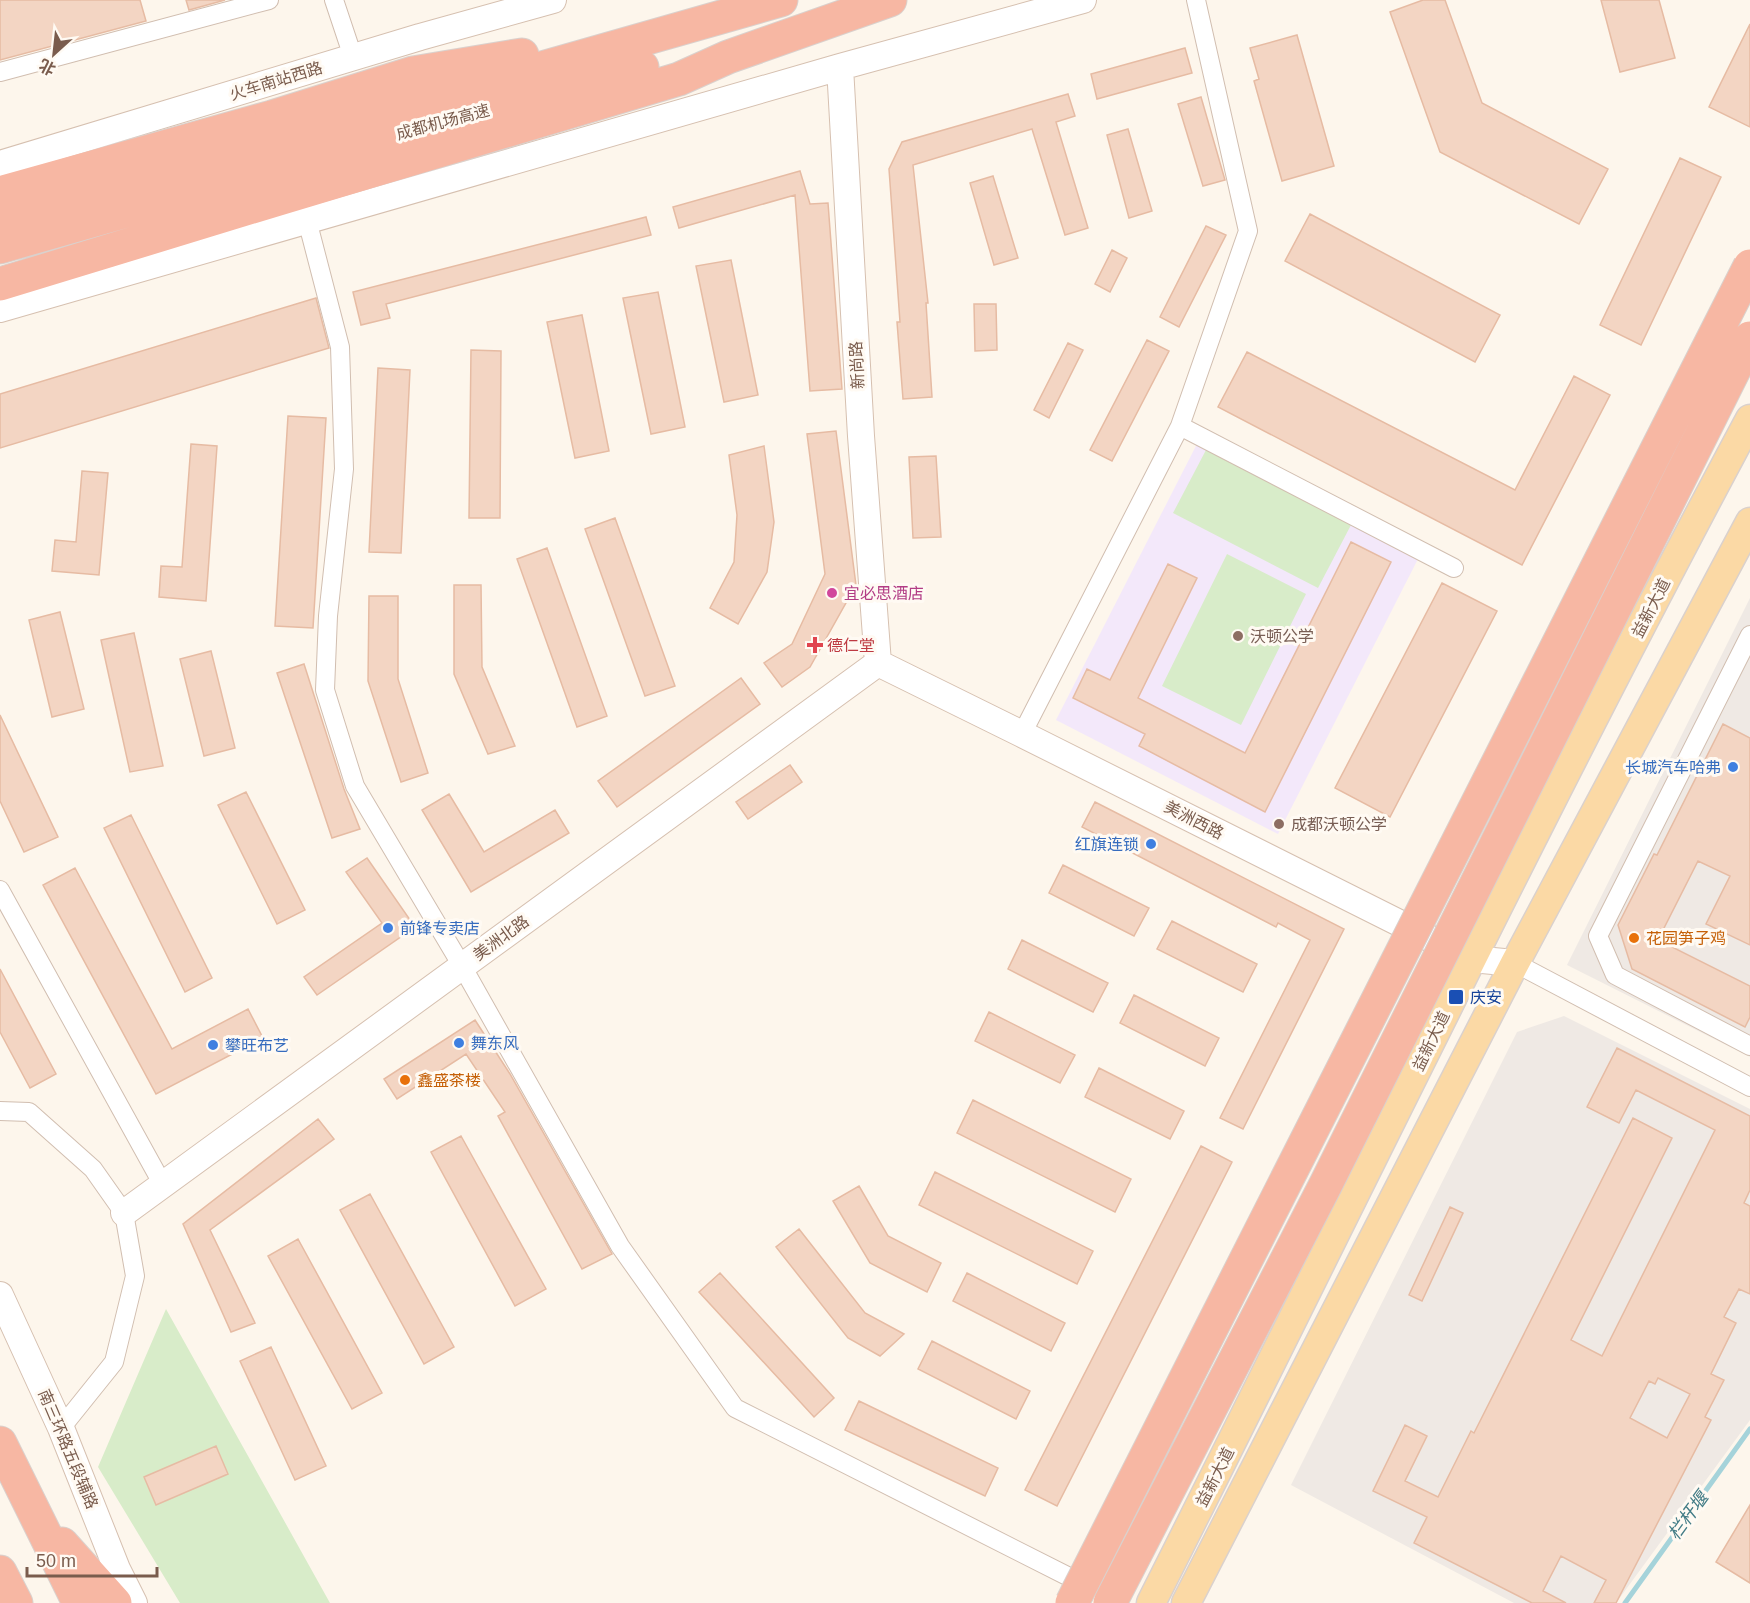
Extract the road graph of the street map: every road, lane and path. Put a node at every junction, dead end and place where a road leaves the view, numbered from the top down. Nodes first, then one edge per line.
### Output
1 (269, 0) edge
2 (334, 0) edge
3 (553, 0) edge
4 (782, 0) edge
5 (888, 0) edge
6 (1083, 0) edge
7 (1196, 0) edge
8 (701, 23) junction
9 (353, 57) junction
10 (840, 67) junction
11 (0, 72) edge
12 (0, 164) edge
13 (0, 193) edge
14 (307, 220) junction
15 (0, 222) edge
16 (0, 247) edge
17 (1750, 266) edge
18 (0, 284) edge
19 (0, 309) edge
20 (1750, 338) edge
21 (1750, 419) edge
22 (1180, 426) junction
23 (1750, 522) edge
24 (1454, 568) dead end
25 (1750, 635) edge
26 (878, 663) junction
27 (1022, 734) junction
28 (0, 890) edge
29 (1471, 959) junction
30 (1515, 963) junction
31 (462, 966) junction
32 (1750, 1046) edge
33 (1750, 1087) edge
34 (0, 1111) edge
35 (163, 1185) junction
36 (124, 1213) junction
37 (0, 1295) edge
38 (61, 1428) junction
39 (0, 1443) edge
40 (33, 1513) junction
41 (0, 1572) edge
42 (16, 1603) edge
43 (79, 1603) edge
44 (115, 1603) edge
45 (135, 1603) edge
46 (1072, 1603) edge
47 (1110, 1603) edge
48 (1120, 1603) edge
49 (1151, 1603) edge
50 (1186, 1603) edge

1 - 11 street
2 - 9 street
3 - 9 street, 火车南站西路
4 - 8 highway, 成都机场高速
5 - 16 highway, 成都机场高速
5 - 18 highway
6 - 10 street
7 - 22 street
8 - 13 highway
8 - 15 highway, 成都机场高速
9 - 12 street, 火车南站西路
10 - 14 street
10 - 26 street, 新尚路
14 - 19 street
14 - 31 street
17 - 46 highway, bridge
20 - 47 highway, bridge
21 - 29 main road, 益新大道
22 - 24 street
22 - 27 street
23 - 30 main road, 益新大道
25 - 32 street
26 - 27 street, 美洲西路
26 - 31 street, 美洲北路
27 - 29 street, 美洲西路
28 - 35 street
29 - 30 street, 美洲西路
29 - 49 main road, 益新大道
30 - 33 street
30 - 50 main road, 益新大道
31 - 35 street, 美洲北路
31 - 48 street
34 - 36 street
35 - 36 street, 美洲北路
36 - 38 street
37 - 38 street, 南三环路五段辅路
38 - 45 street, 南三环路五段辅路
39 - 40 highway
40 - 43 highway
40 - 44 highway
41 - 42 highway

